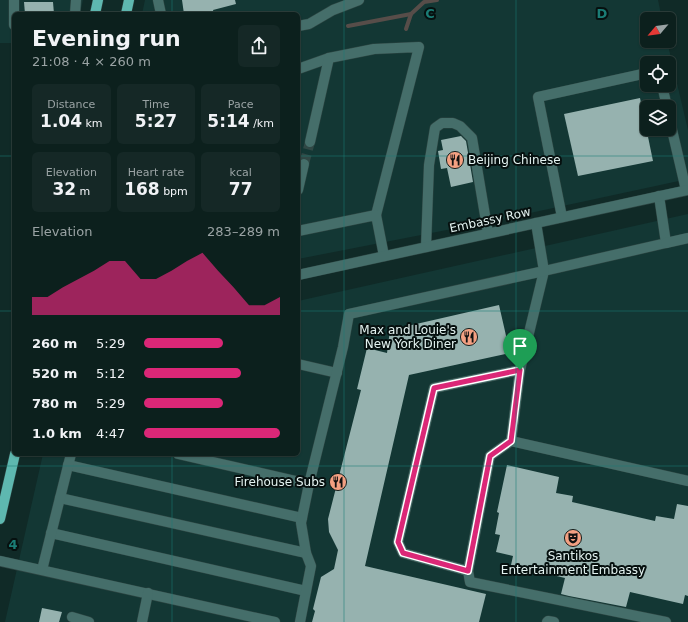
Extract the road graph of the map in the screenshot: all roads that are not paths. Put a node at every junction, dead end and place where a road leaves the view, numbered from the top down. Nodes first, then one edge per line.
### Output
1 (14, 0) edge
2 (76, 0) edge
3 (98, 0) edge
4 (129, 0) edge
5 (158, 0) edge
6 (359, 0) edge
7 (14, 12) edge
8 (75, 12) edge
9 (95, 12) edge
10 (126, 12) edge
11 (161, 12) edge
12 (300, 26) edge
13 (329, 58) junction
14 (300, 68) edge
15 (640, 75) edge
16 (674, 136) edge
17 (310, 142) tunnel mouth
18 (304, 164) tunnel mouth
19 (300, 181) edge
20 (687, 190) edge
21 (658, 196) junction
22 (376, 215) junction
23 (562, 217) junction
24 (536, 223) junction
25 (300, 231) edge
26 (488, 233) junction
27 (688, 238) edge
28 (666, 243) junction
29 (426, 247) junction
30 (384, 256) junction
31 (544, 271) junction
32 (300, 275) edge
33 (300, 364) edge
34 (520, 370) junction
35 (337, 373) junction
36 (511, 441) junction
37 (15, 456) edge
38 (70, 456) edge
39 (187, 456) edge
40 (68, 465) junction
41 (688, 482) edge
42 (309, 484) junction
43 (60, 498) junction
44 (302, 518) junction
45 (0, 519) edge
46 (51, 533) junction
47 (306, 553) junction
48 (0, 560) edge
49 (42, 570) junction
50 (468, 571) junction
51 (306, 591) junction
52 (148, 593) junction
53 (72, 617) dead end
54 (89, 622) edge
55 (142, 622) edge
56 (275, 622) edge
57 (300, 622) edge
58 (547, 622) edge
59 (554, 622) edge
60 (666, 622) edge

1 - 7 street
2 - 8 street
3 - 9 main road
4 - 10 main road
5 - 11 street
6 - 12 street
13 - 14 street
13 - 17 street
13 - 22 street
15 - 23 street
16 - 20 street
18 - 19 street
20 - 21 street, Embassy Row
21 - 23 street, Embassy Row
21 - 28 street
22 - 25 street
22 - 30 street
23 - 24 street, Embassy Row
24 - 26 street, Embassy Row
24 - 31 street
26 - 29 street, Embassy Row
26 - 29 street
27 - 28 street
28 - 31 street
29 - 30 street, Embassy Row
30 - 32 street, Embassy Row
31 - 34 street
31 - 35 street
33 - 35 street
34 - 36 street
34 - 50 street
35 - 42 street
36 - 41 street
36 - 50 street
37 - 45 main road
38 - 40 street
39 - 42 street
40 - 43 street
40 - 44 street
42 - 44 street
43 - 46 street
43 - 47 street
44 - 47 street
46 - 49 street
46 - 51 street
47 - 51 street
48 - 49 street
49 - 52 street
50 - 60 street
51 - 57 street
52 - 55 street
52 - 56 street
53 - 54 street
58 - 59 street

